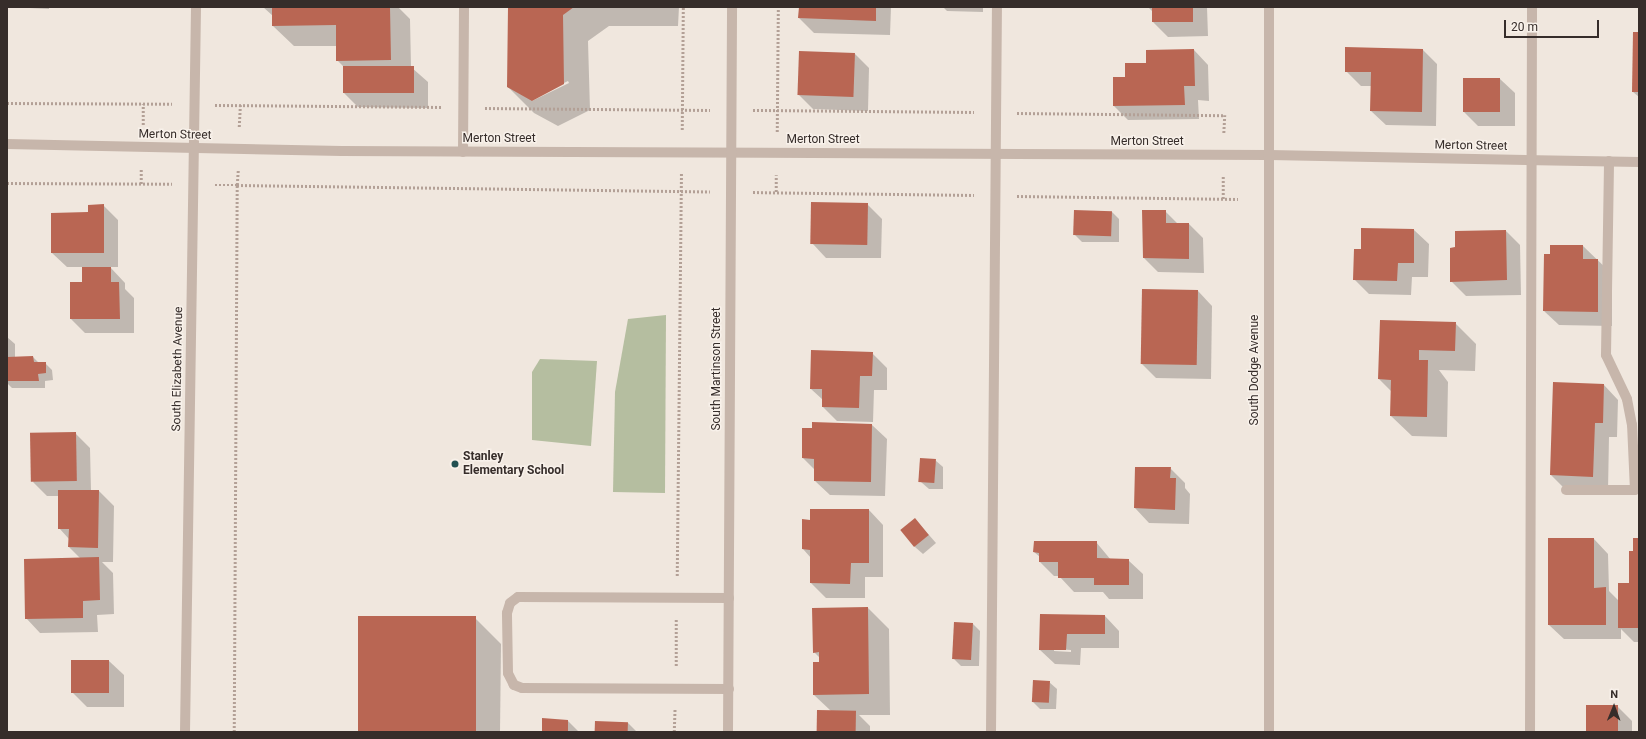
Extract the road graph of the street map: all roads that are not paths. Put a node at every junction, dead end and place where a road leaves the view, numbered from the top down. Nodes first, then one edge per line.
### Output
1 (196, 7) edge
2 (464, 7) edge
3 (732, 7) edge
4 (997, 7) edge
5 (1269, 7) edge
6 (1532, 7) edge
7 (7, 144) edge
8 (194, 148) junction
9 (463, 152) junction
10 (730, 153) junction
11 (995, 154) junction
12 (1268, 155) junction
13 (1530, 160) junction
14 (1609, 161) junction
15 (1639, 162) edge
16 (1637, 489) edge
17 (1566, 490) dead end
18 (730, 598) junction
19 (729, 689) junction
20 (185, 732) edge
21 (728, 732) edge
22 (991, 732) edge
23 (1269, 732) edge
24 (1530, 732) edge

1 - 8 street, South Elizabeth Avenue
2 - 9 street
3 - 10 street, South Martinson Street
4 - 11 street
5 - 12 street, South Dodge Avenue
6 - 13 street
7 - 8 street, Merton Street
8 - 9 street, Merton Street
8 - 20 street, South Elizabeth Avenue
9 - 10 street, Merton Street
10 - 11 street, Merton Street
10 - 18 street, South Martinson Street
11 - 12 street, Merton Street
11 - 22 street
12 - 13 street, Merton Street
12 - 23 street, South Dodge Avenue
13 - 14 street, Merton Street
13 - 24 street
14 - 15 street, Merton Street
14 - 16 street
16 - 17 street
18 - 19 street, South Martinson Street
18 - 19 street
19 - 21 street, South Martinson Street

